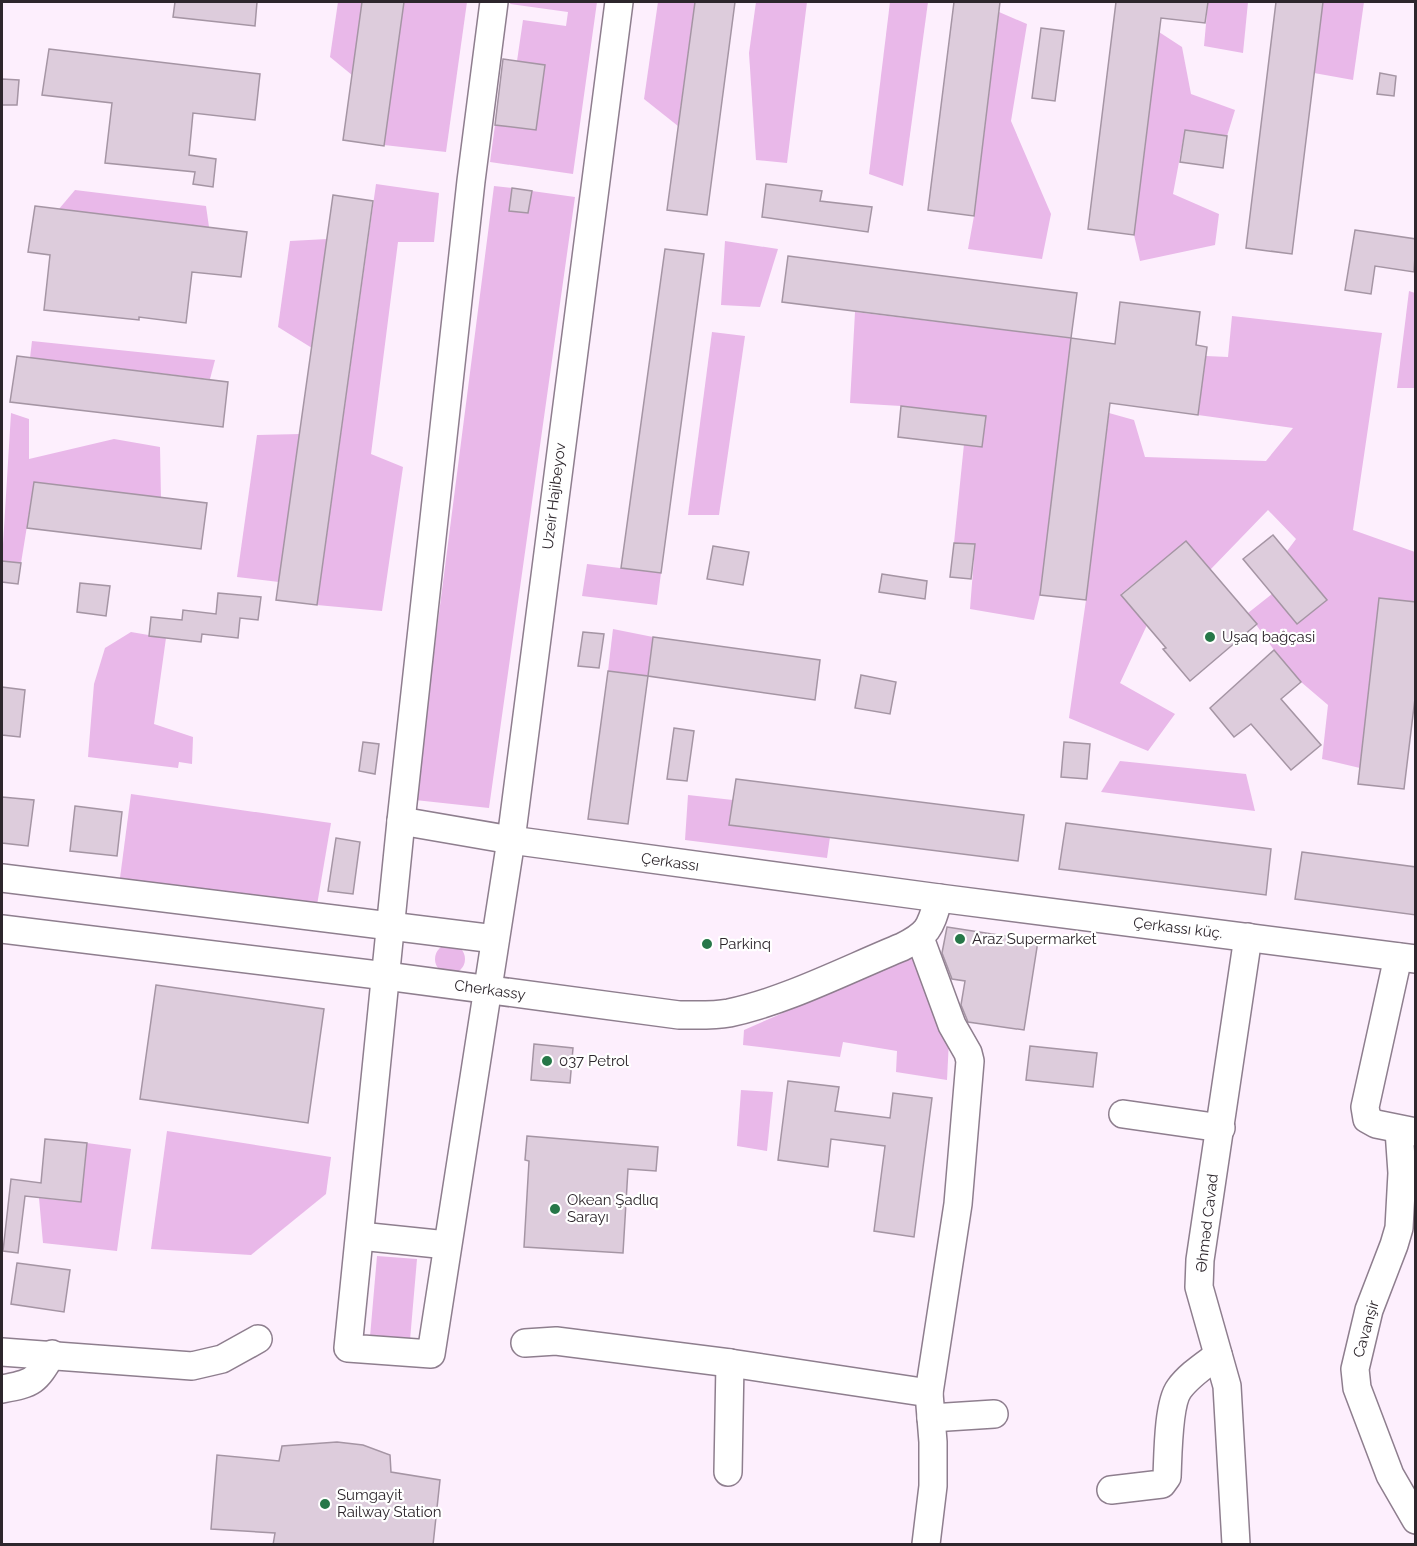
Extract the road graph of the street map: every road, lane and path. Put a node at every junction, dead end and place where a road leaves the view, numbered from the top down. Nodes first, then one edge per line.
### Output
1 (494, 2) edge
2 (619, 2) edge
3 (400, 821) junction
4 (511, 840) junction
5 (2, 878) edge
6 (939, 898) junction
7 (390, 926) junction
8 (2, 929) edge
9 (1248, 937) junction
10 (920, 938) junction
11 (495, 939) junction
12 (1407, 958) edge
13 (386, 976) junction
14 (487, 990) junction
15 (1123, 1114) dead end
16 (1221, 1128) junction
17 (1407, 1131) edge
18 (360, 1236) junction
19 (447, 1245) junction
20 (258, 1339) dead end
21 (525, 1343) dead end
22 (2, 1352) edge
23 (52, 1354) junction
24 (1218, 1354) junction
25 (730, 1363) junction
26 (2, 1389) edge
27 (930, 1406) junction
28 (994, 1414) dead end
29 (728, 1472) dead end
30 (1111, 1490) dead end
31 (1416, 1520) edge
32 (926, 1545) edge
33 (1236, 1545) edge

1 - 3 street
2 - 4 street, Uzeir Hajibeyov
3 - 4 street, Çerkassı
3 - 7 street
4 - 6 street, Çerkassı
4 - 11 street, Uzeir Hajibeyov
5 - 7 street
6 - 9 street, Çerkassı küç.
6 - 10 street
7 - 11 street
7 - 13 street
8 - 13 street, Cherkassy
9 - 12 street, Çerkassı küç.
9 - 16 street, Əhməd Cavad
10 - 14 street, Cherkassy
10 - 27 street
11 - 14 street, Uzeir Hajibeyov
12 - 17 street
13 - 14 street, Cherkassy
13 - 18 street
14 - 19 street, Uzeir Hajibeyov
15 - 16 street
16 - 24 street, Əhməd Cavad
17 - 31 street, Cavanşir
18 - 19 street
18 - 19 street, Uzeir Hajibeyov
20 - 23 street
21 - 25 street
22 - 23 street
23 - 26 street
24 - 30 street
24 - 33 street, Əhməd Cavad
25 - 27 street
25 - 29 street
27 - 28 street
27 - 32 street

